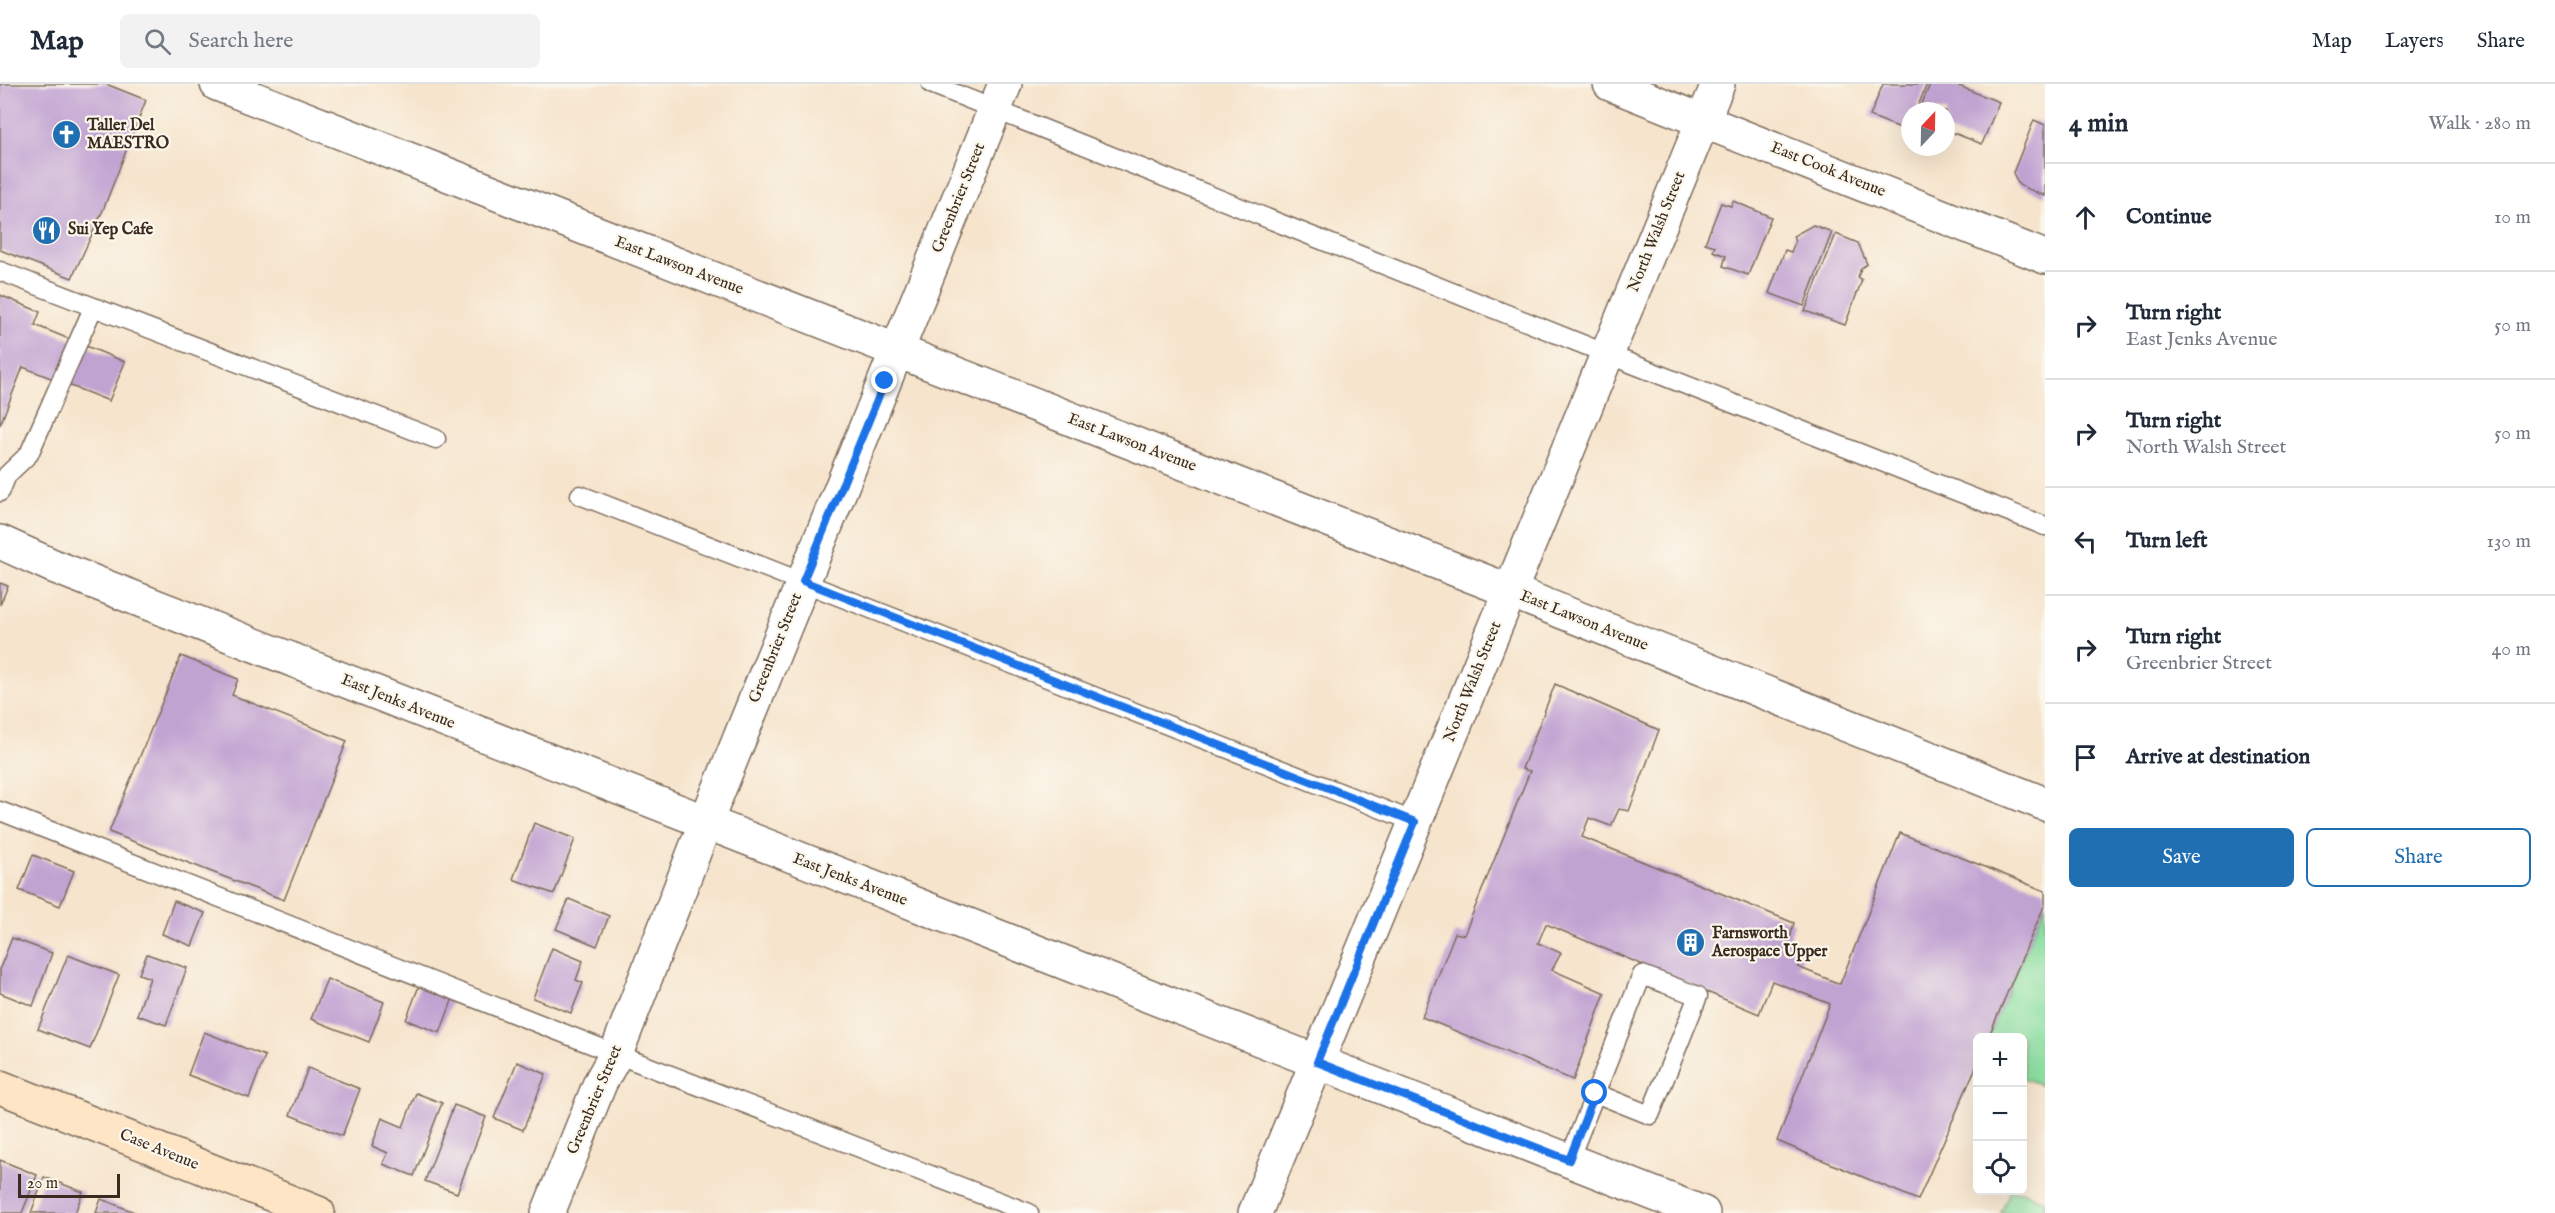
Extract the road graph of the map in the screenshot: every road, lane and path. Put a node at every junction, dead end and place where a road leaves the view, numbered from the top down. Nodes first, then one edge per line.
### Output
1 (218, 84) edge
2 (930, 84) edge
3 (1610, 84) edge
4 (1718, 84) edge
5 (999, 96) edge
6 (1703, 120) junction
7 (2045, 257) edge
8 (0, 271) edge
9 (93, 308) junction
10 (897, 352) junction
11 (1607, 354) junction
12 (436, 439) dead end
13 (0, 492) edge
14 (580, 495) dead end
15 (2045, 526) edge
16 (0, 542) edge
17 (803, 581) junction
18 (1510, 591) junction
19 (2045, 804) edge
20 (0, 811) edge
21 (1415, 822) junction
22 (705, 824) junction
23 (616, 1054) junction
24 (1317, 1062) junction
25 (0, 1087) edge
26 (1595, 1093) junction
27 (1569, 1160) junction
28 (318, 1213) edge
29 (548, 1213) edge
30 (1029, 1213) edge
31 (1255, 1213) edge
32 (1703, 1213) edge

1 - 10 street, East Lawson Avenue
2 - 5 lane
3 - 6 street, East Cook Avenue
4 - 6 street, North Walsh Street
5 - 10 street, Greenbrier Street
5 - 11 lane
6 - 7 street, East Cook Avenue
6 - 11 street, North Walsh Street
8 - 9 lane
9 - 12 lane
9 - 13 lane
10 - 17 street, Greenbrier Street
10 - 18 street, East Lawson Avenue
11 - 15 lane
11 - 18 street, North Walsh Street
14 - 17 lane
16 - 22 street, East Jenks Avenue
17 - 21 lane
17 - 22 street, Greenbrier Street
18 - 19 street, East Lawson Avenue
18 - 21 street, North Walsh Street
20 - 23 lane
21 - 24 street, North Walsh Street
22 - 23 street, Greenbrier Street
22 - 24 street, East Jenks Avenue
23 - 29 street, Greenbrier Street
23 - 30 lane
24 - 27 street, East Jenks Avenue
24 - 31 street, North Walsh Street
25 - 28 street, Case Avenue
26 - 26 lane
26 - 27 lane
27 - 32 street, East Jenks Avenue

